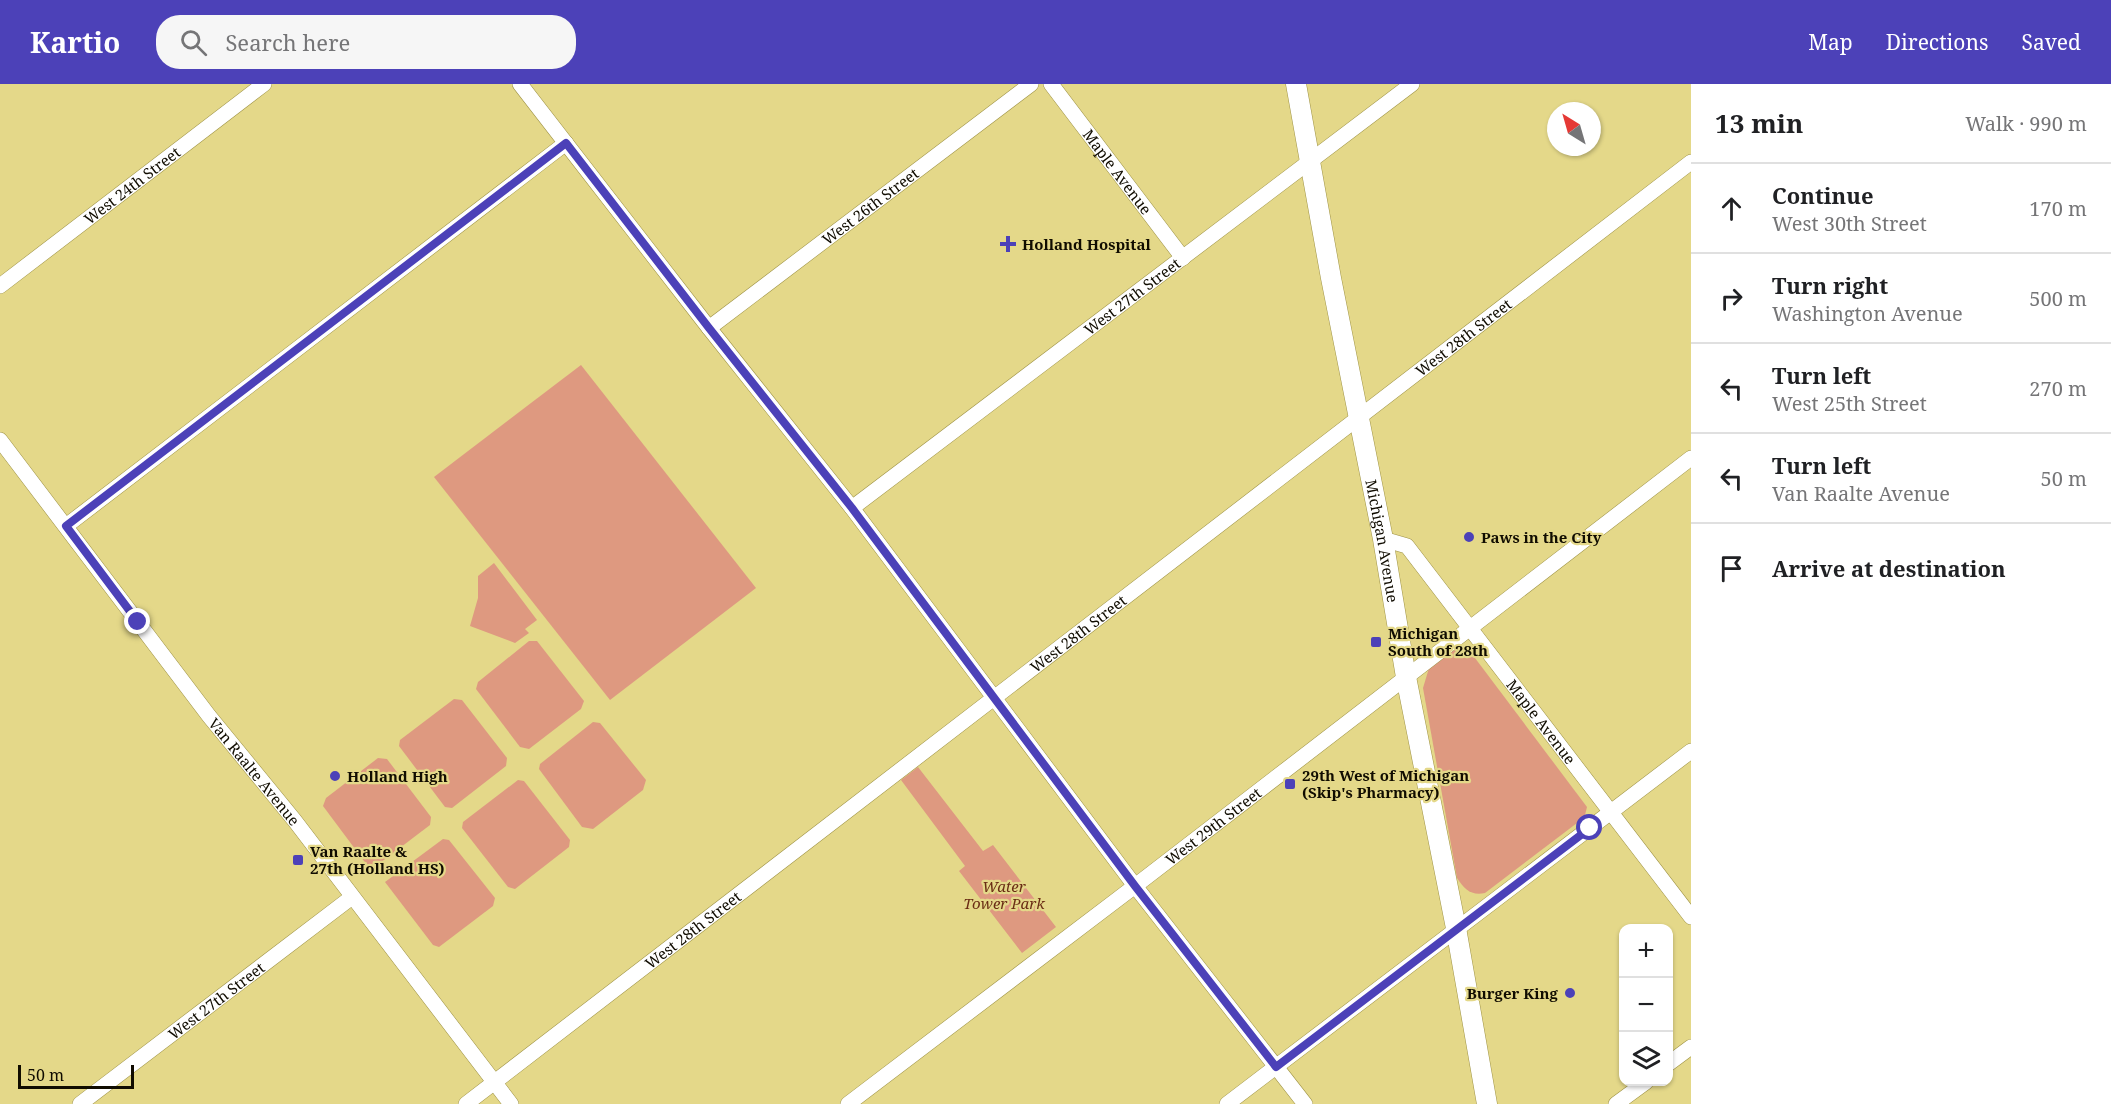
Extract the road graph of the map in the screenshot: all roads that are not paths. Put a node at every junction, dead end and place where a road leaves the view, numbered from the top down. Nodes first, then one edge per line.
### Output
1 (264, 84) edge
2 (520, 84) edge
3 (1031, 84) edge
4 (1051, 84) edge
5 (1296, 84) edge
6 (1412, 84) edge
7 (566, 143) junction
8 (1309, 162) junction
9 (1691, 162) edge
10 (1183, 258) junction
11 (0, 286) edge
12 (709, 328) junction
13 (1359, 418) junction
14 (0, 440) edge
15 (1691, 458) edge
16 (852, 508) junction
17 (66, 526) junction
18 (1383, 539) junction
19 (1470, 628) junction
20 (1406, 677) junction
21 (995, 699) junction
22 (1691, 751) edge
23 (1611, 812) junction
24 (1135, 886) junction
25 (352, 897) junction
26 (1691, 917) edge
27 (1456, 928) junction
28 (1691, 1047) edge
29 (1673, 1060) edge
30 (1276, 1067) junction
31 (494, 1082) junction
32 (1641, 1086) edge
33 (80, 1104) edge
34 (466, 1104) edge
35 (511, 1104) edge
36 (848, 1104) edge
37 (1227, 1104) edge
38 (1305, 1104) edge
39 (1487, 1104) edge
40 (1616, 1104) edge

1 - 11 street, West 24th Street
2 - 7 street
3 - 12 street, West 26th Street
4 - 10 street, Maple Avenue
5 - 8 main road, Michigan Avenue
6 - 8 street, West 27th Street
7 - 12 street
7 - 17 street
8 - 10 street, West 27th Street
8 - 13 main road, Michigan Avenue
9 - 13 street, West 28th Street
10 - 16 street, West 27th Street
12 - 16 street
13 - 18 main road, Michigan Avenue
13 - 21 street, West 28th Street
14 - 17 street, Van Raalte Avenue
15 - 19 street, West 29th Street
16 - 21 street
17 - 25 street, Van Raalte Avenue
18 - 19 street, Maple Avenue
18 - 20 main road, Michigan Avenue
19 - 20 street, West 29th Street
19 - 23 street, Maple Avenue
20 - 24 street, West 29th Street
20 - 27 main road, Michigan Avenue
21 - 24 street
21 - 31 street, West 28th Street
22 - 23 street
23 - 26 street, Maple Avenue
23 - 27 street
24 - 30 street
24 - 36 street, West 29th Street
25 - 31 street, Van Raalte Avenue
25 - 33 street, West 27th Street
27 - 30 street
27 - 39 main road, Michigan Avenue
28 - 29 street
30 - 37 street
30 - 38 street
31 - 34 street, West 28th Street
31 - 35 street, Van Raalte Avenue
32 - 40 street

